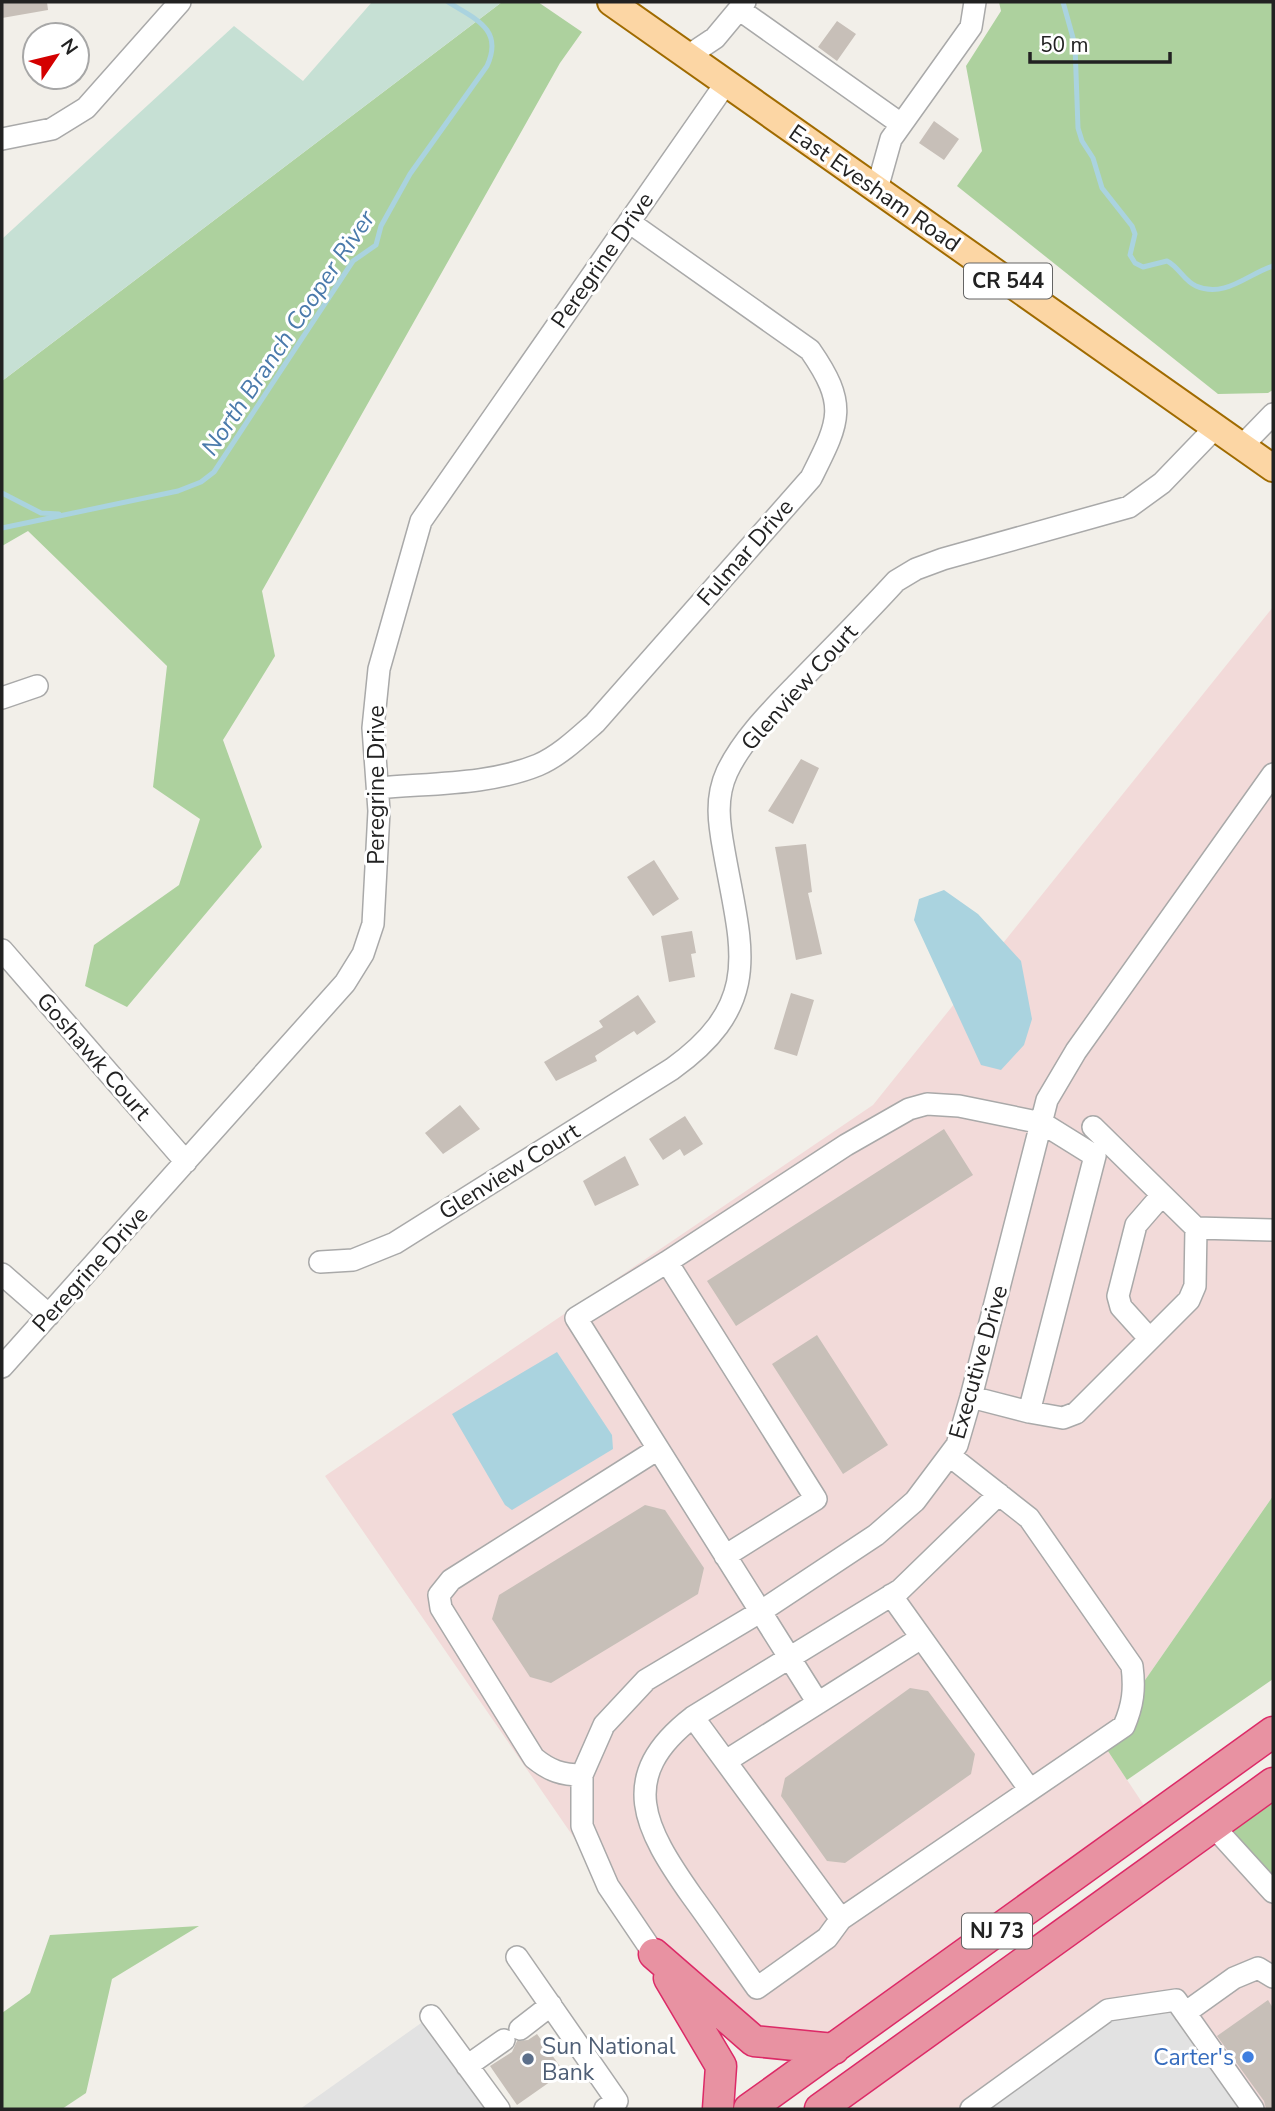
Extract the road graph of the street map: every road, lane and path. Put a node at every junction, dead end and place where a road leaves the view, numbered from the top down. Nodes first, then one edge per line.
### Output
1 (180, 2) edge
2 (611, 2) edge
3 (975, 2) edge
4 (743, 6) edge
5 (688, 56) junction
6 (726, 82) junction
7 (901, 124) junction
8 (2, 139) edge
9 (877, 189) junction
10 (629, 222) junction
11 (1273, 414) edge
12 (1215, 428) junction
13 (1242, 446) junction
14 (1273, 468) edge
15 (37, 686) dead end
16 (2, 698) edge
17 (1273, 774) edge
18 (377, 788) junction
19 (2, 950) edge
20 (1042, 1124) junction
21 (1093, 1126) dead end
22 (186, 1162) junction
23 (1162, 1195) junction
24 (1196, 1228) junction
25 (1273, 1230) edge
26 (320, 1262) dead end
27 (667, 1262) junction
28 (2, 1274) edge
29 (49, 1315) junction
30 (1149, 1338) junction
31 (2, 1367) edge
32 (971, 1397) junction
33 (1030, 1412) junction
34 (658, 1449) junction
35 (950, 1456) junction
36 (999, 1494) junction
37 (725, 1556) junction
38 (891, 1595) junction
39 (760, 1612) junction
40 (921, 1638) junction
41 (789, 1658) junction
42 (818, 1703) junction
43 (693, 1717) junction
44 (1273, 1732) edge
45 (1244, 1753) junction
46 (726, 1761) junction
47 (582, 1775) junction
48 (1273, 1783) edge
49 (1030, 1790) junction
50 (1213, 1826) junction
51 (1273, 1892) edge
52 (841, 1919) junction
53 (654, 1954) junction
54 (517, 1957) dead end
55 (1273, 1977) edge
56 (551, 2006) junction
57 (1185, 2014) junction
58 (431, 2016) dead end
59 (834, 2049) junction
60 (467, 2066) junction
61 (499, 2109) edge
62 (605, 2109) edge
63 (718, 2109) edge
64 (749, 2109) edge
65 (820, 2109) edge
66 (971, 2109) edge
67 (1253, 2109) edge

1 - 8 street
2 - 5 main road, East Evesham Road / CR 544
3 - 7 street
4 - 5 street
4 - 7 street
5 - 6 main road, East Evesham Road / CR 544
6 - 9 main road, East Evesham Road / CR 544
6 - 10 street, Peregrine Drive
7 - 9 street
9 - 12 main road, East Evesham Road / CR 544
10 - 18 street, Peregrine Drive
10 - 18 street, Fulmar Drive
11 - 13 street
12 - 13 main road, CR 544
12 - 26 street, Glenview Court
13 - 14 main road, CR 544
15 - 16 street
17 - 20 street, Executive Drive
18 - 22 street, Peregrine Drive
19 - 22 street, Goshawk Court
20 - 27 street
20 - 32 street, Executive Drive
20 - 33 street
21 - 23 street
22 - 29 street, Peregrine Drive
23 - 24 street
23 - 30 street
24 - 25 street
24 - 30 street
27 - 34 street
27 - 37 street
28 - 29 street
29 - 31 street, Peregrine Drive
30 - 33 street
32 - 33 street
32 - 35 street, Executive Drive
34 - 37 street
34 - 47 street
35 - 36 street
35 - 39 street, Executive Drive
36 - 38 street
36 - 49 street
37 - 39 street
38 - 40 street
38 - 41 street
39 - 41 street
39 - 47 street, Executive Drive
40 - 42 street
40 - 49 street
41 - 42 street
41 - 43 street
42 - 46 street
43 - 46 street
43 - 52 street
44 - 45 highway, NJ 73
45 - 50 highway
45 - 59 highway, NJ 73
46 - 52 street
47 - 53 street, Executive Drive
48 - 50 highway, NJ 73
49 - 52 street
50 - 51 street
50 - 65 highway, NJ 73
53 - 59 highway
53 - 63 highway
54 - 56 street
55 - 57 street
56 - 60 street
56 - 62 street
57 - 66 street
57 - 67 street
58 - 60 street
59 - 64 highway, NJ 73
60 - 61 street

